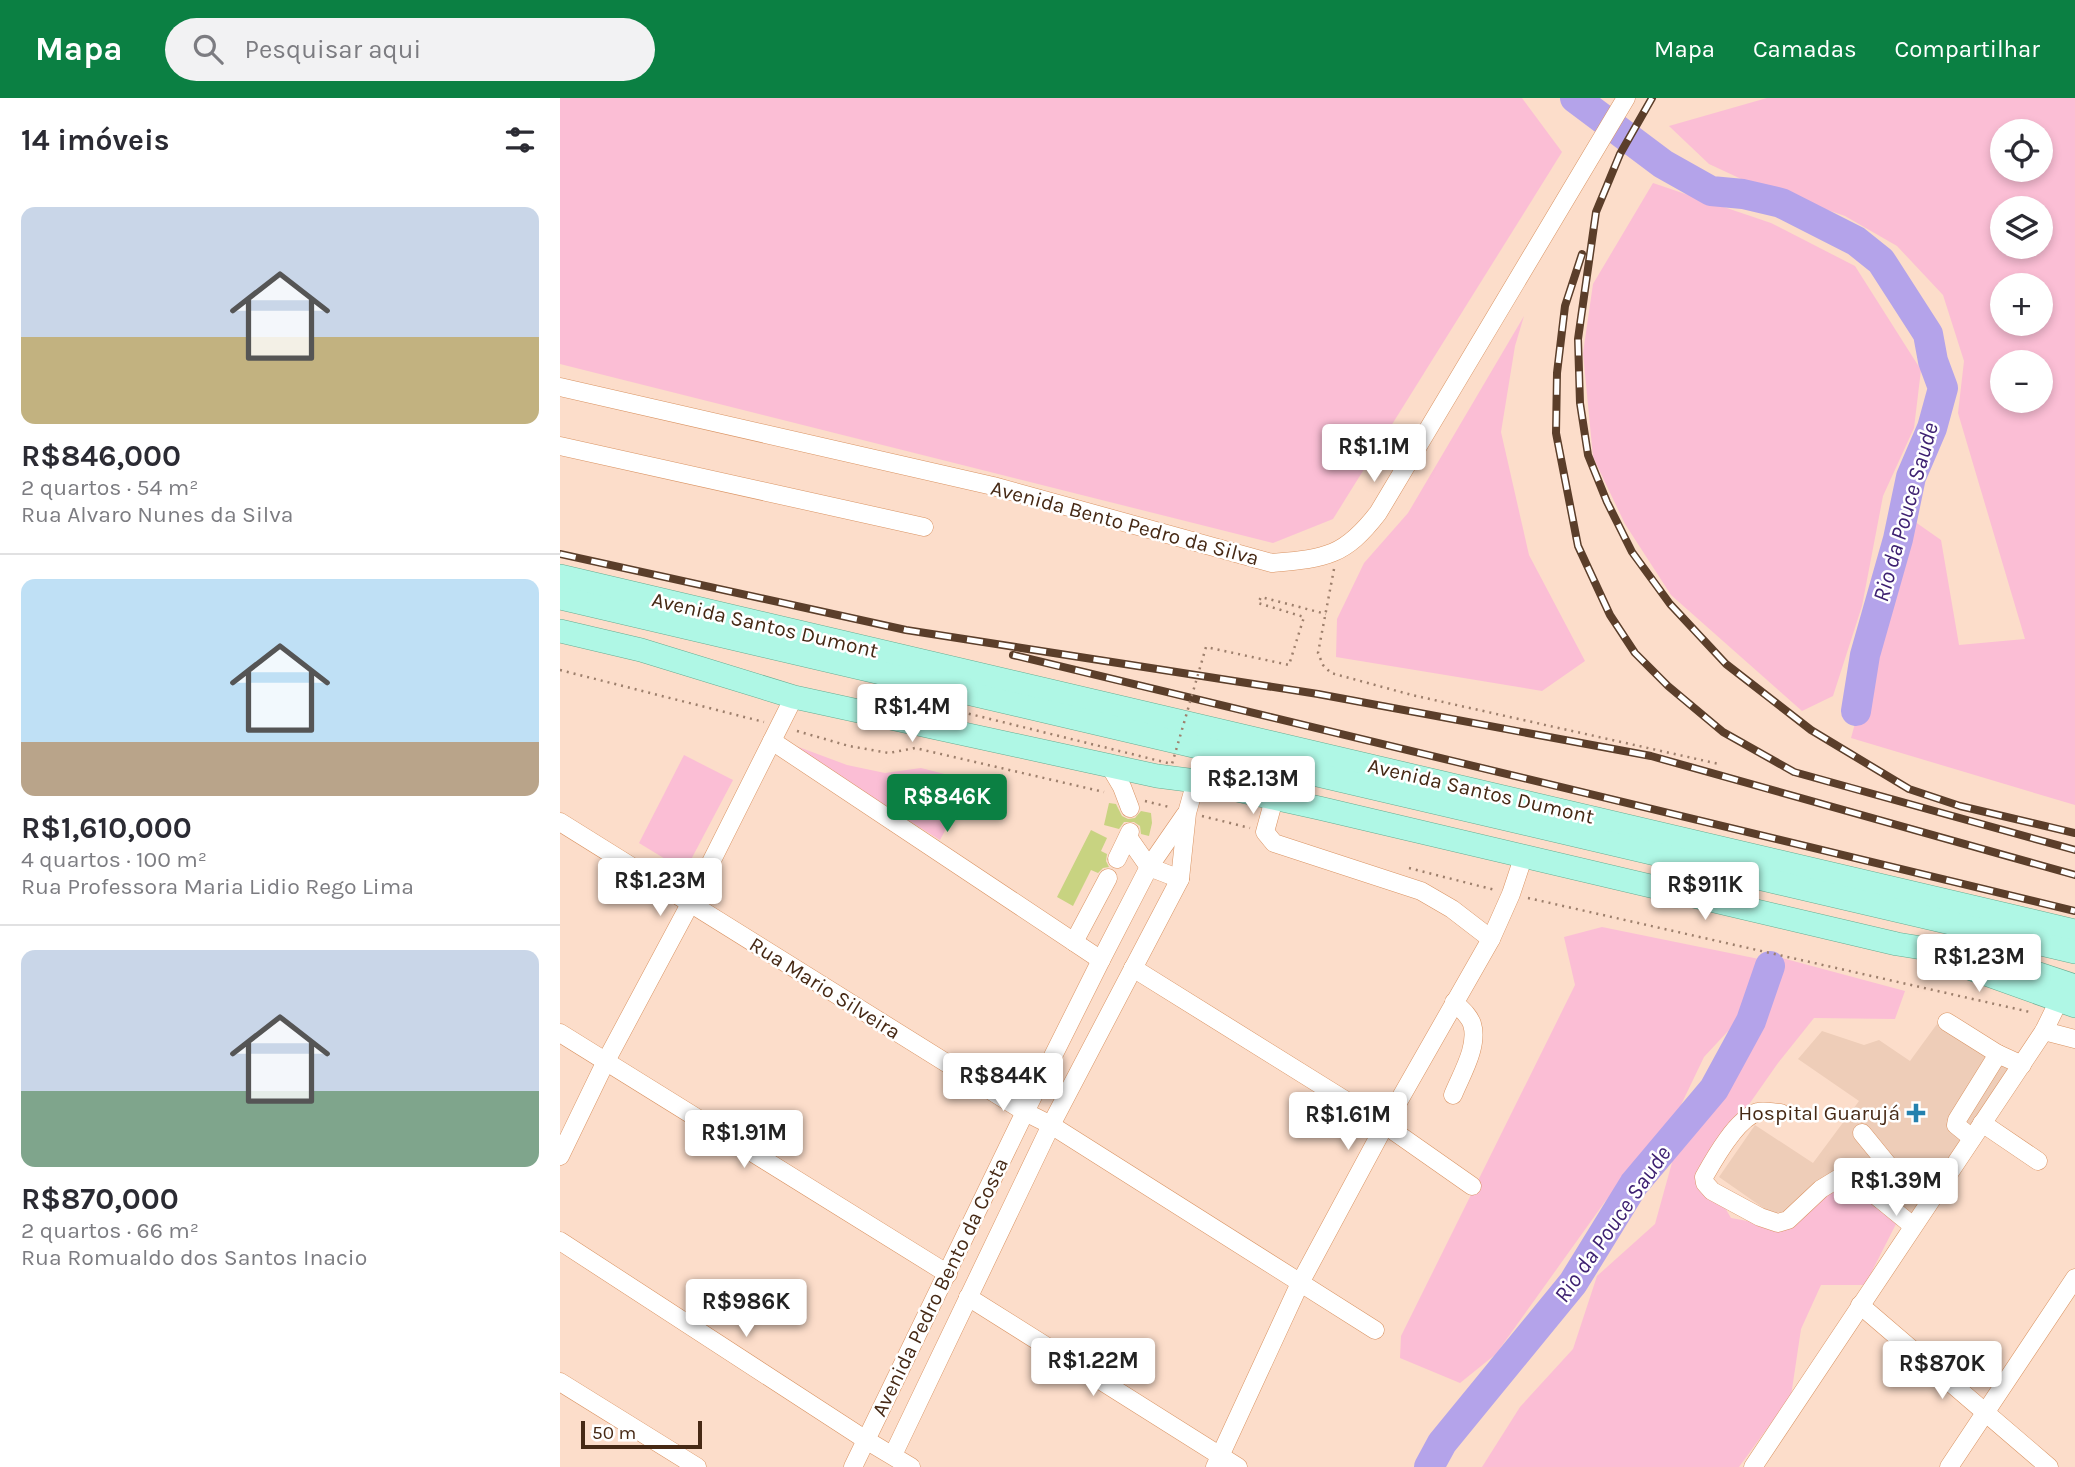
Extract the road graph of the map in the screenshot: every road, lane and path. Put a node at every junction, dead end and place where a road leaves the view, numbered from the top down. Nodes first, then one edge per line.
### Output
1 (1626, 98) edge
2 (560, 387) edge
3 (560, 446) edge
4 (924, 527) dead end
5 (1337, 552) junction
6 (560, 576) edge
7 (560, 598) edge
8 (1326, 614) junction
9 (560, 631) edge
10 (794, 696) junction
11 (962, 712) dead end
12 (772, 741) junction
13 (1718, 764) dead end
14 (1109, 765) junction
15 (1196, 781) junction
16 (1274, 799) junction
17 (1130, 808) dead end
18 (1187, 813) junction
19 (560, 822) edge
20 (1524, 855) junction
21 (1117, 859) dead end
22 (1149, 867) junction
23 (1108, 878) dead end
24 (1180, 879) junction
25 (690, 904) junction
26 (2075, 931) edge
27 (1491, 939) junction
28 (1074, 942) junction
29 (2075, 952) edge
30 (1101, 960) junction
31 (1133, 968) junction
32 (2069, 994) edge
33 (1454, 1002) junction
34 (1947, 1022) dead end
35 (2044, 1031) junction
36 (560, 1033) edge
37 (2075, 1038) edge
38 (1998, 1054) junction
39 (606, 1062) junction
40 (2022, 1065) junction
41 (1453, 1095) dead end
42 (1025, 1112) junction
43 (1781, 1113) dead end
44 (1051, 1125) junction
45 (1385, 1125) junction
46 (1977, 1131) junction
47 (1862, 1133) dead end
48 (560, 1156) edge
49 (2038, 1161) dead end
50 (1472, 1186) dead end
51 (1880, 1199) junction
52 (1913, 1226) junction
53 (560, 1241) edge
54 (948, 1274) junction
55 (2075, 1278) edge
56 (1300, 1283) junction
57 (968, 1297) junction
58 (1860, 1305) junction
59 (1374, 1330) dead end
60 (560, 1382) edge
61 (1986, 1413) junction
62 (866, 1440) junction
63 (893, 1455) junction
64 (1218, 1462) edge
65 (697, 1467) edge
66 (853, 1467) edge
67 (911, 1467) edge
68 (1238, 1467) edge
69 (1753, 1467) edge
70 (1950, 1467) edge
71 (2049, 1467) edge

1 - 5 street, Avenida Bento Pedro da Silva
2 - 5 street, Avenida Bento Pedro da Silva
3 - 4 street
5 - 8 path
6 - 26 main road, Avenida Santos Dumont
7 - 29 main road, Avenida Santos Dumont
8 - 11 path, bridge
8 - 13 path
9 - 10 main road
10 - 12 street
10 - 14 main road
12 - 25 street
12 - 28 street
14 - 15 main road
14 - 17 street
15 - 16 main road
15 - 18 street, Avenida Pedro Bento da Costa
16 - 20 main road
16 - 27 street
18 - 22 street, Avenida Pedro Bento da Costa
18 - 24 street, Avenida Pedro Bento da Costa
19 - 25 street, Rua Mario Silveira
20 - 27 street
20 - 32 main road
21 - 22 street
22 - 24 street
22 - 30 street, Avenida Pedro Bento da Costa
23 - 28 street
24 - 31 street, Avenida Pedro Bento da Costa
25 - 39 street
25 - 42 street, Rua Mario Silveira
27 - 33 street
28 - 30 street
30 - 42 street, Avenida Pedro Bento da Costa
31 - 44 street, Avenida Pedro Bento da Costa
31 - 45 street
32 - 35 street
33 - 41 street
33 - 45 street
34 - 38 street
35 - 37 street
35 - 40 street
36 - 39 street
38 - 40 street
38 - 46 street
39 - 48 street
39 - 54 street
40 - 46 street
42 - 44 street, Rua Mario Silveira
42 - 54 street, Avenida Pedro Bento da Costa
43 - 51 street
44 - 56 street, Rua Mario Silveira
44 - 57 street, Avenida Pedro Bento da Costa
45 - 50 street
45 - 56 street
46 - 49 street
46 - 52 street
47 - 51 street
51 - 52 street
52 - 58 street
53 - 62 street
54 - 62 street, Avenida Pedro Bento da Costa
55 - 61 street
56 - 59 street, Rua Mario Silveira
56 - 64 street
57 - 63 street, Avenida Pedro Bento da Costa
57 - 64 street
58 - 61 street
58 - 69 street
60 - 65 street
61 - 70 street
61 - 71 street
62 - 63 street
62 - 66 street, Avenida Pedro Bento da Costa
63 - 67 street
64 - 68 street

